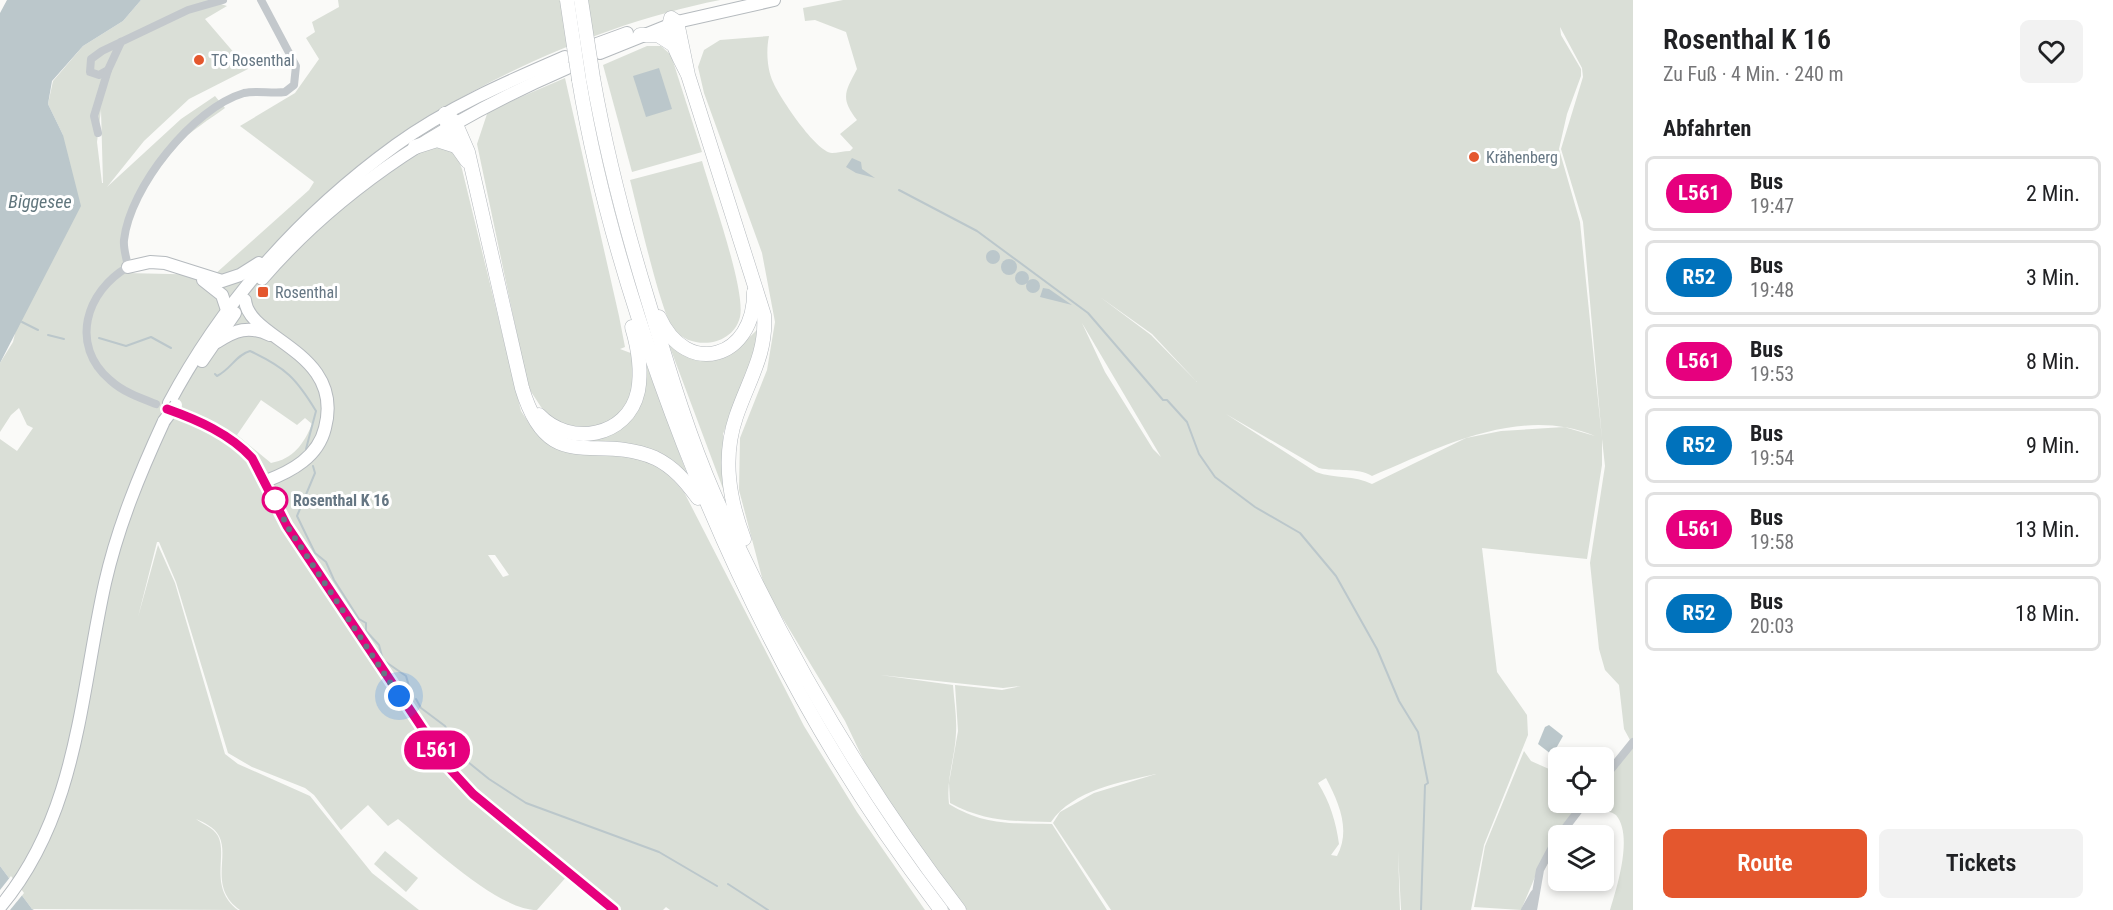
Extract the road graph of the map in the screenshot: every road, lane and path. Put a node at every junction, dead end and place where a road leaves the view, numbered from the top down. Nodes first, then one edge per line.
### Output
1 (223, 0) edge
2 (261, 0) edge
3 (567, 0) edge
4 (581, 0) edge
5 (745, 0) edge
6 (774, 0) edge
7 (726, 7) junction
8 (672, 22) junction
9 (640, 35) junction
10 (121, 42) junction
11 (675, 46) junction
12 (566, 62) dead end
13 (108, 70) junction
14 (688, 75) junction
15 (586, 79) junction
16 (449, 121) junction
17 (98, 133) dead end
18 (456, 146) junction
19 (415, 147) junction
20 (473, 174) junction
21 (334, 201) junction
22 (279, 248) junction
23 (128, 267) junction
24 (192, 273) junction
25 (639, 274) junction
26 (753, 281) junction
27 (627, 289) junction
28 (245, 300) junction
29 (227, 309) junction
30 (284, 342) junction
31 (212, 346) junction
32 (522, 388) junction
33 (156, 404) dead end
34 (175, 407) junction
35 (266, 481) junction
36 (708, 512) junction
37 (764, 597) junction
38 (1633, 742) edge
39 (1614, 766) edge
40 (1577, 813) edge
41 (1567, 825) edge
42 (1548, 856) edge
43 (1534, 892) junction
44 (0, 907) edge
45 (614, 910) edge
46 (941, 910) edge
47 (959, 910) edge
48 (1525, 910) edge
49 (1533, 910) edge

1 - 10 street
2 - 23 street
3 - 15 highway, bridge
4 - 15 highway, bridge
5 - 7 main road
6 - 7 main road
7 - 8 main road
8 - 9 main road
8 - 9 main road
8 - 11 highway
8 - 14 highway
9 - 11 highway
10 - 13 street
10 - 13 street
11 - 14 highway
12 - 16 main road
13 - 17 street
14 - 26 highway
15 - 25 highway
15 - 27 highway
16 - 18 highway
16 - 19 main road
16 - 20 highway
16 - 21 main road
18 - 19 highway
18 - 20 highway
19 - 21 main road
20 - 32 highway
21 - 22 main road
21 - 28 main road
22 - 24 main road
22 - 29 main road
23 - 24 main road
23 - 33 street
24 - 29 main road
25 - 26 highway
25 - 37 highway
26 - 37 highway
27 - 32 highway
27 - 36 highway
28 - 30 main road
28 - 31 main road
29 - 34 main road
30 - 31 main road
30 - 35 main road
31 - 34 main road
32 - 36 highway
34 - 35 street
34 - 44 main road, bridge
35 - 45 street
36 - 46 highway
37 - 47 highway
38 - 39 street
40 - 41 street
42 - 43 street
43 - 48 street
43 - 49 street

